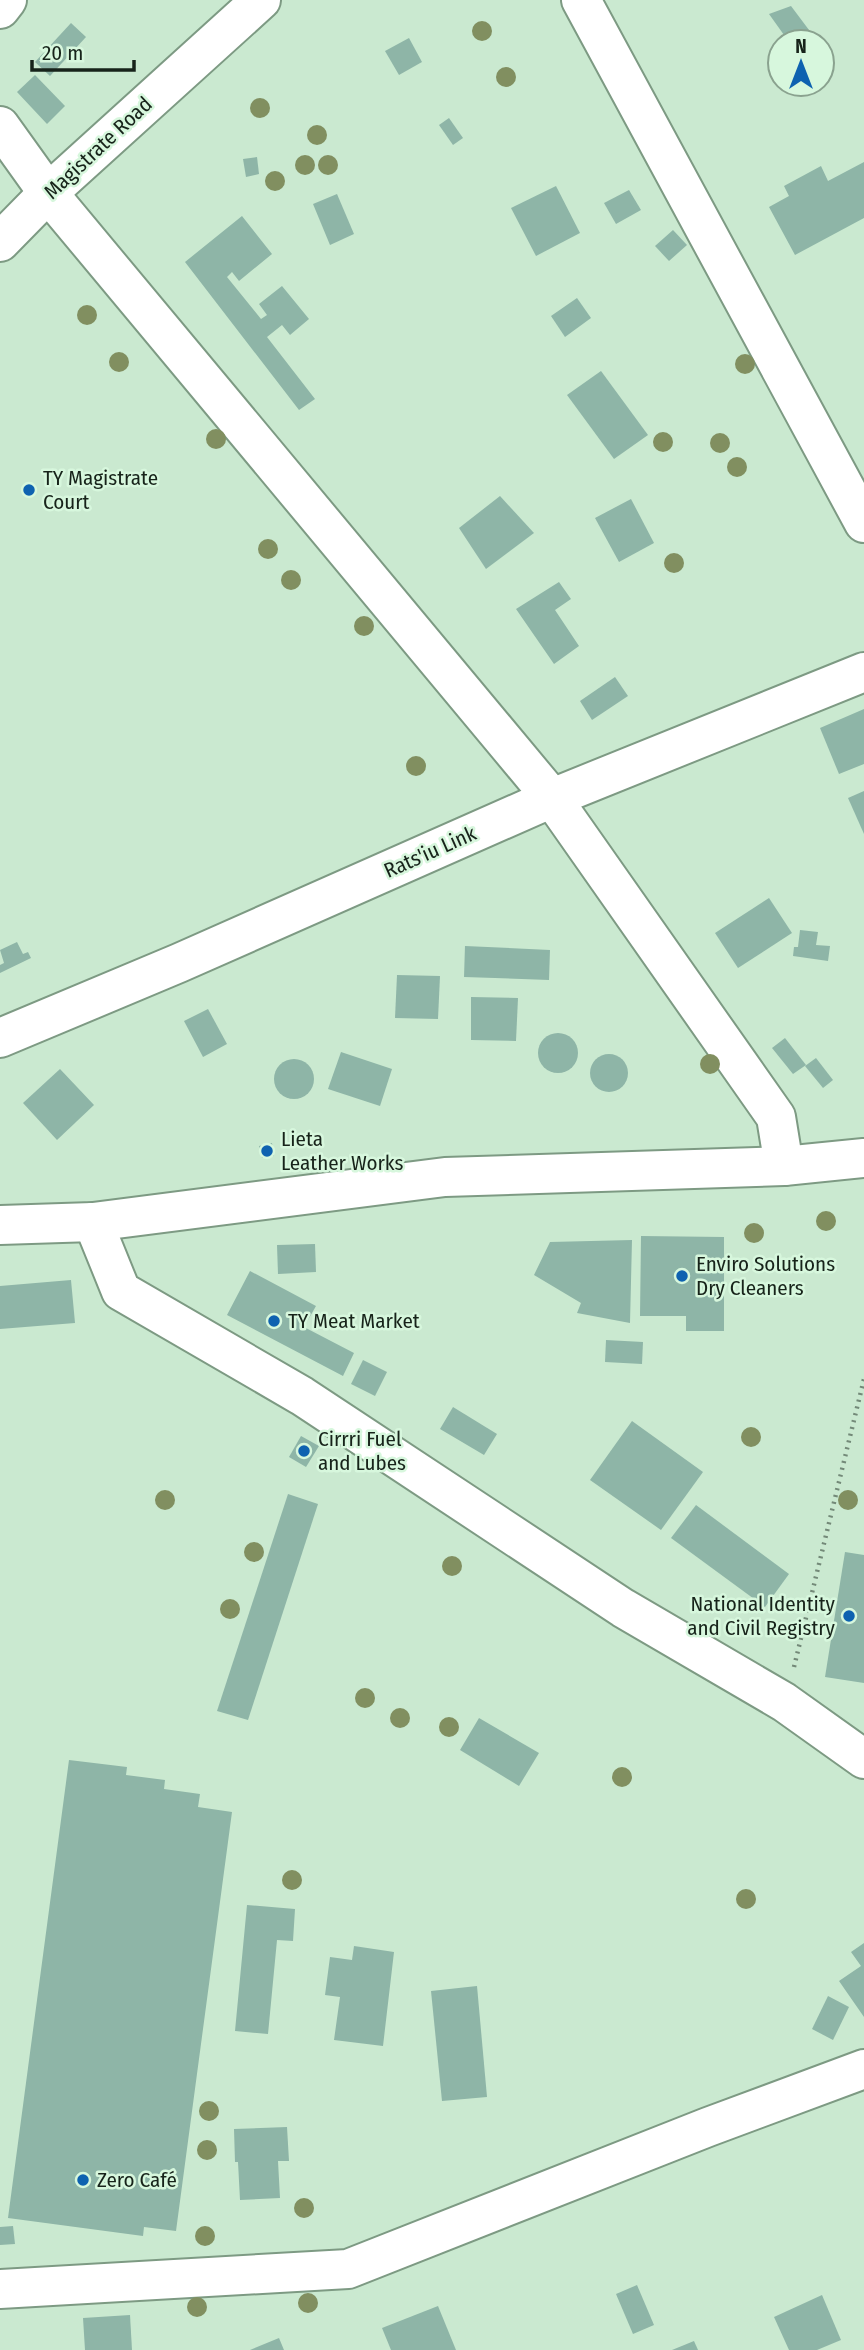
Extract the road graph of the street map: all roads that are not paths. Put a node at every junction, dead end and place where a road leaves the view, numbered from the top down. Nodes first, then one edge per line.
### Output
1 (7, 0) edge
2 (261, 0) edge
3 (581, 0) edge
4 (0, 9) edge
5 (0, 126) edge
6 (48, 193) junction
7 (0, 242) edge
8 (864, 523) edge
9 (864, 672) edge
10 (552, 798) junction
11 (0, 1038) edge
12 (864, 1158) edge
13 (784, 1166) junction
14 (93, 1222) junction
15 (0, 1225) edge
16 (864, 1759) edge
17 (864, 2069) edge
18 (0, 2289) edge

1 - 4 street
2 - 6 street, Magistrate Road
3 - 8 street
5 - 6 street
6 - 7 street, Magistrate Road
6 - 10 street
9 - 10 street, Rats'iu Link
10 - 11 street, Rats'iu Link
10 - 13 street
12 - 13 street
13 - 14 street
14 - 15 street
14 - 16 street
17 - 18 street

